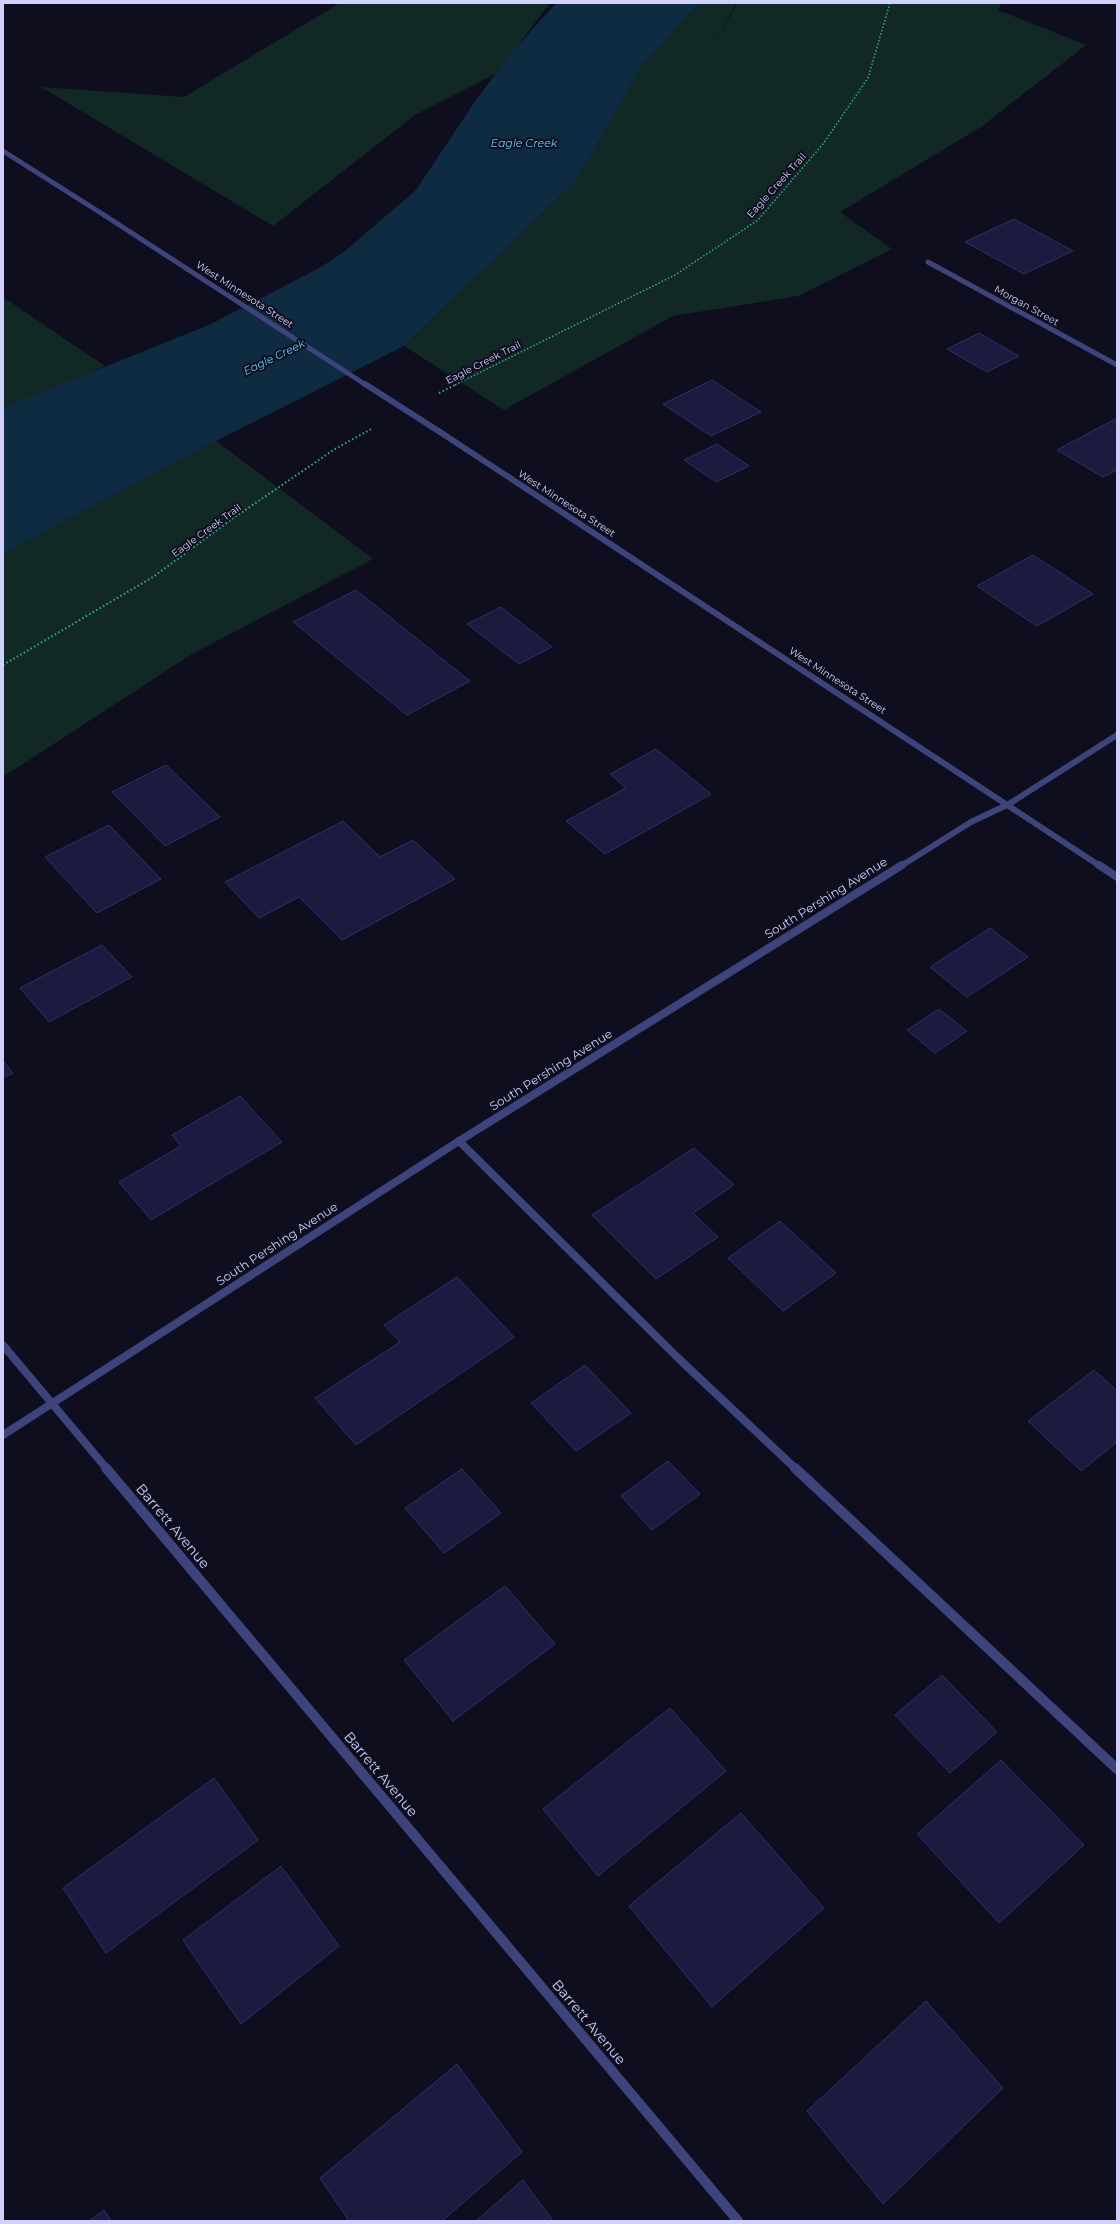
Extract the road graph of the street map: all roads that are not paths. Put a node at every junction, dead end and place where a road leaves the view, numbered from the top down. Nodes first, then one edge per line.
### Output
1 (3, 151) edge
2 (928, 262) dead end
3 (1117, 365) edge
4 (1117, 735) edge
5 (1009, 804) junction
6 (1117, 877) edge
7 (459, 1141) junction
8 (3, 1345) edge
9 (53, 1404) junction
10 (3, 1435) edge
11 (1117, 1769) edge
12 (738, 2221) edge

1 - 5 street, West Minnesota Street, bridge
2 - 3 street, Morgan Street
4 - 5 street, South Pershing Avenue
5 - 6 street, West Minnesota Street
5 - 7 street, South Pershing Avenue
7 - 9 street, South Pershing Avenue
7 - 11 street
8 - 9 street, Barrett Avenue
9 - 10 street, South Pershing Avenue
9 - 12 street, Barrett Avenue

